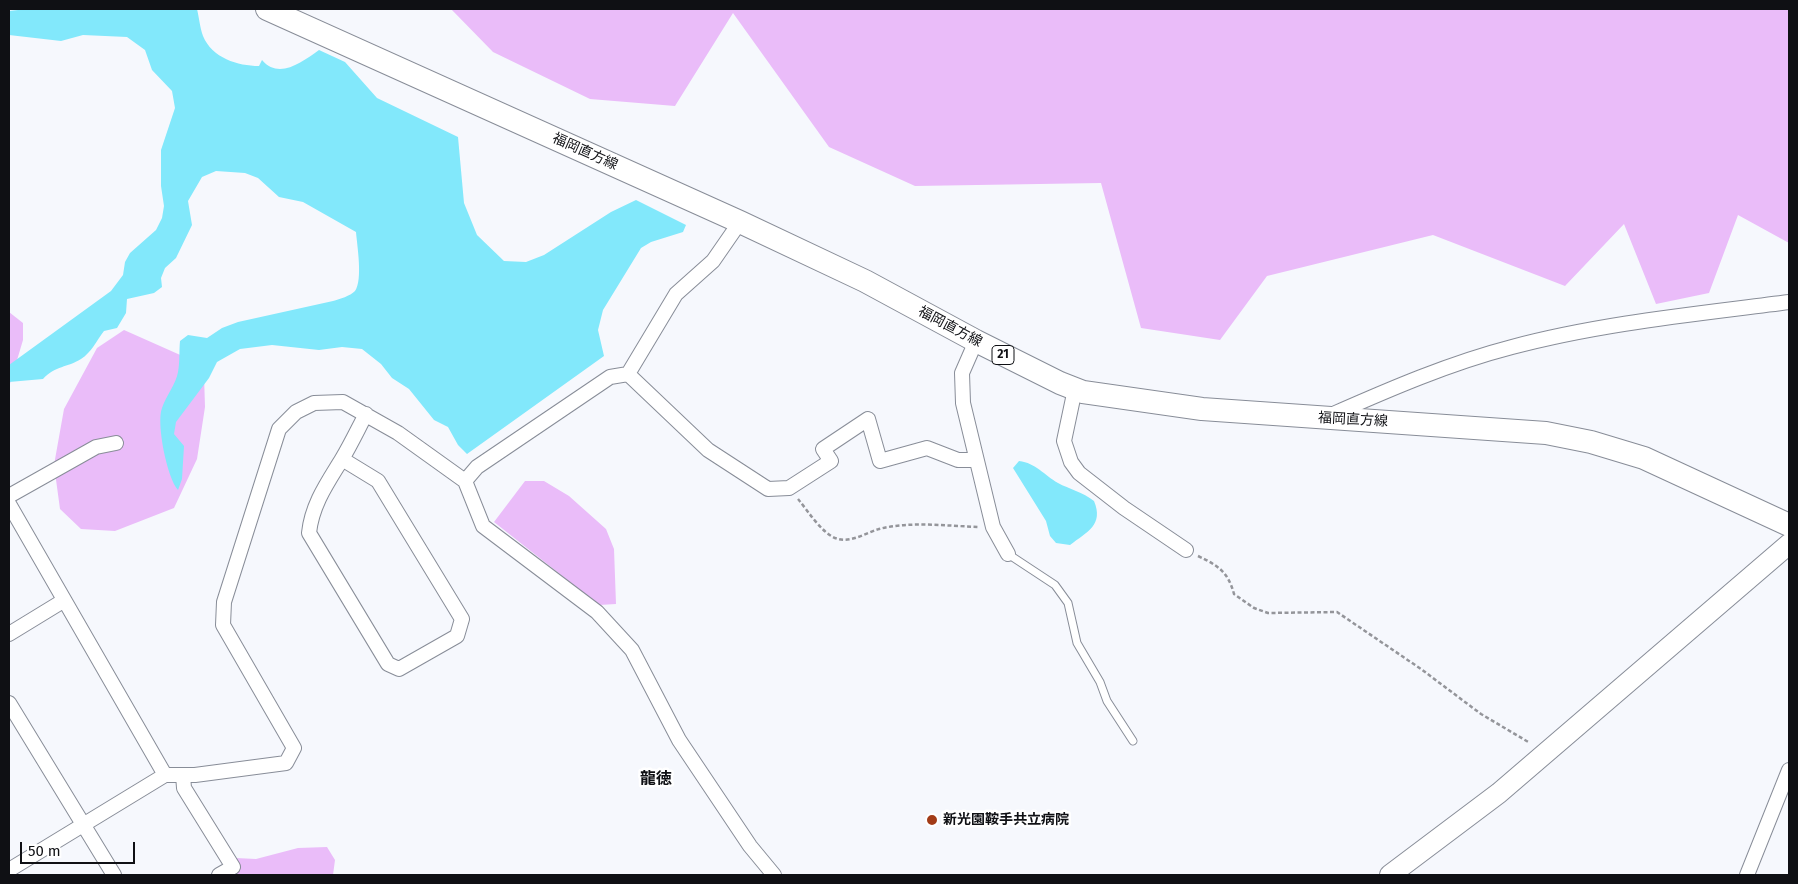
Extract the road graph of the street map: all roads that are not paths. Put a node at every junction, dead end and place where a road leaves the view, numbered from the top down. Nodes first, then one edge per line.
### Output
1 (267, 9) edge
2 (740, 222) junction
3 (1789, 302) edge
4 (976, 341) junction
5 (628, 374) junction
6 (1076, 389) junction
7 (366, 414) junction
8 (1323, 418) junction
9 (116, 443) dead end
10 (342, 459) junction
11 (975, 460) junction
12 (465, 481) junction
13 (9, 496) edge
14 (9, 504) edge
15 (1789, 525) edge
16 (1789, 544) edge
17 (1186, 550) road end
18 (1008, 554) joint
19 (63, 601) junction
20 (9, 634) edge
21 (9, 703) edge
22 (1133, 741) dead end
23 (1789, 770) edge
24 (165, 775) junction
25 (183, 775) junction
26 (84, 825) junction
27 (9, 870) edge
28 (114, 875) edge
29 (219, 875) edge
30 (774, 875) edge
31 (1390, 875) edge
32 (1747, 875) edge

1 - 2 main road, 福岡直方線 / 21
2 - 4 main road, 福岡直方線 / 21
2 - 5 street
3 - 8 street
4 - 6 main road, 福岡直方線 / 21
4 - 11 street
5 - 11 street
5 - 12 street
6 - 8 main road, 福岡直方線 / 21
6 - 17 street
7 - 10 street
7 - 12 street
7 - 25 street
8 - 15 main road, 福岡直方線 / 21
9 - 13 street
10 - 10 street
11 - 18 street
12 - 30 street
14 - 19 street
16 - 31 street
18 - 22 lane
19 - 20 street
19 - 24 street
21 - 26 street
23 - 32 street
24 - 25 street
24 - 26 street
25 - 29 street
26 - 27 street
26 - 28 street

